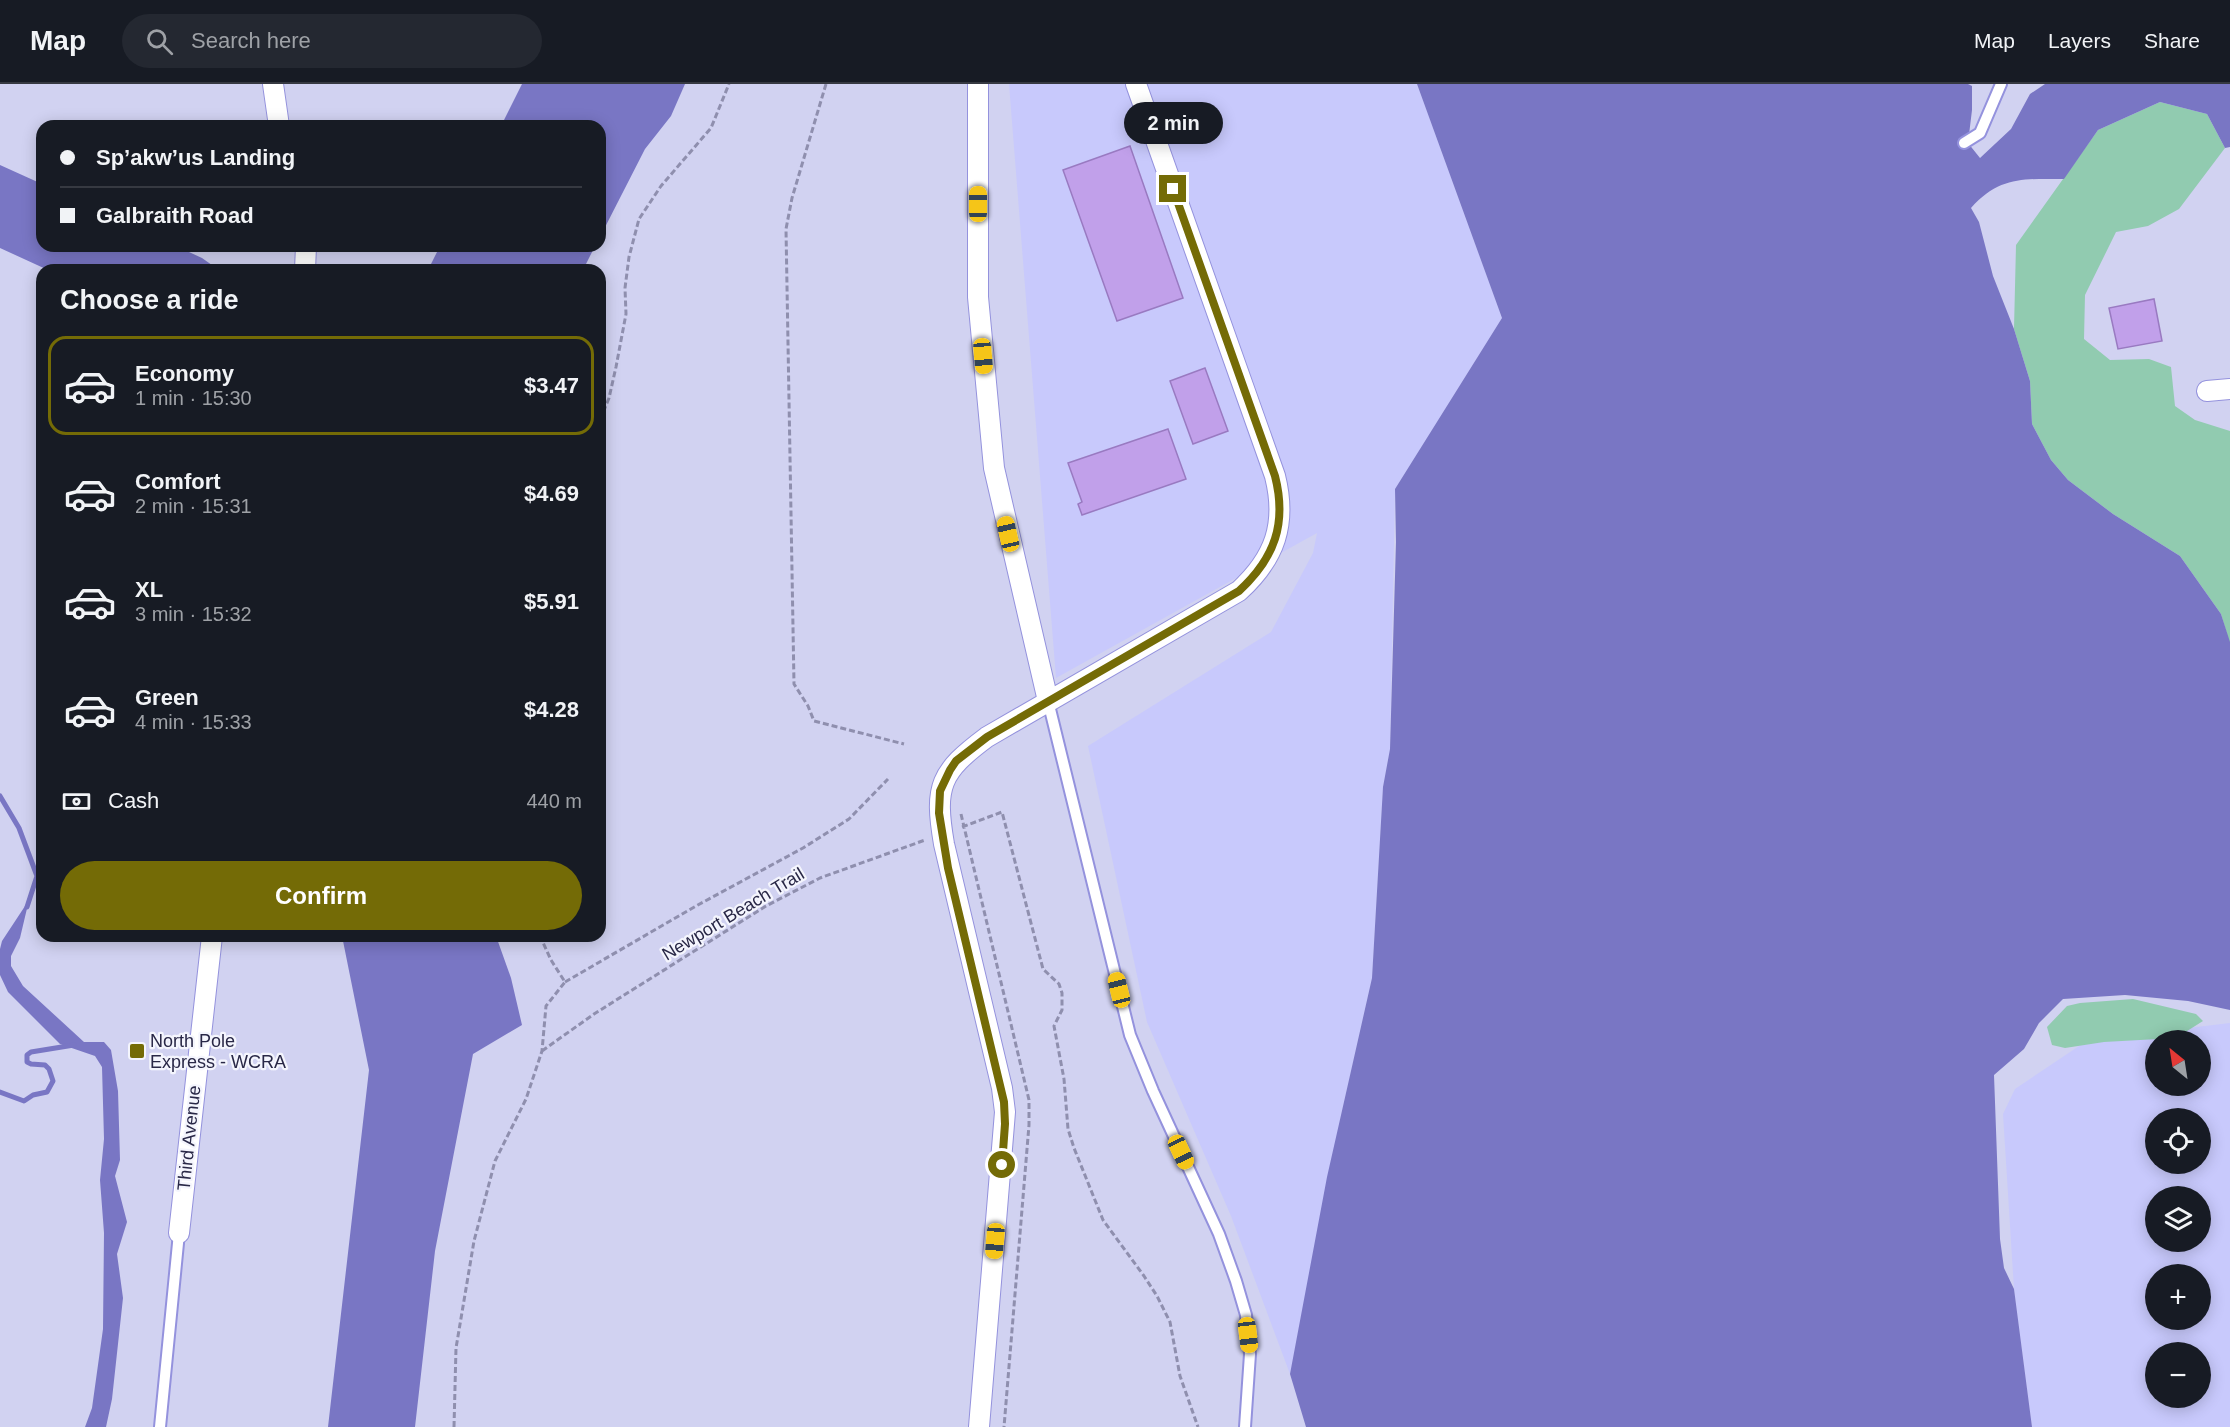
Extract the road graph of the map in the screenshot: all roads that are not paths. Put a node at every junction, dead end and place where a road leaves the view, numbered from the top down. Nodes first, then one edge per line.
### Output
1 (273, 84) edge
2 (978, 84) edge
3 (1136, 84) edge
4 (2001, 84) edge
5 (278, 120) edge
6 (1964, 143) dead end
7 (2230, 389) edge
8 (2207, 392) dead end
9 (1048, 701) junction
10 (211, 942) edge
11 (179, 1233) joint
12 (160, 1427) edge
13 (980, 1427) edge
14 (1245, 1427) edge

1 - 5 street
2 - 9 street
3 - 9 street
4 - 6 lane
7 - 8 street
9 - 13 street
9 - 14 lane
10 - 11 street, Third Avenue
11 - 12 lane

